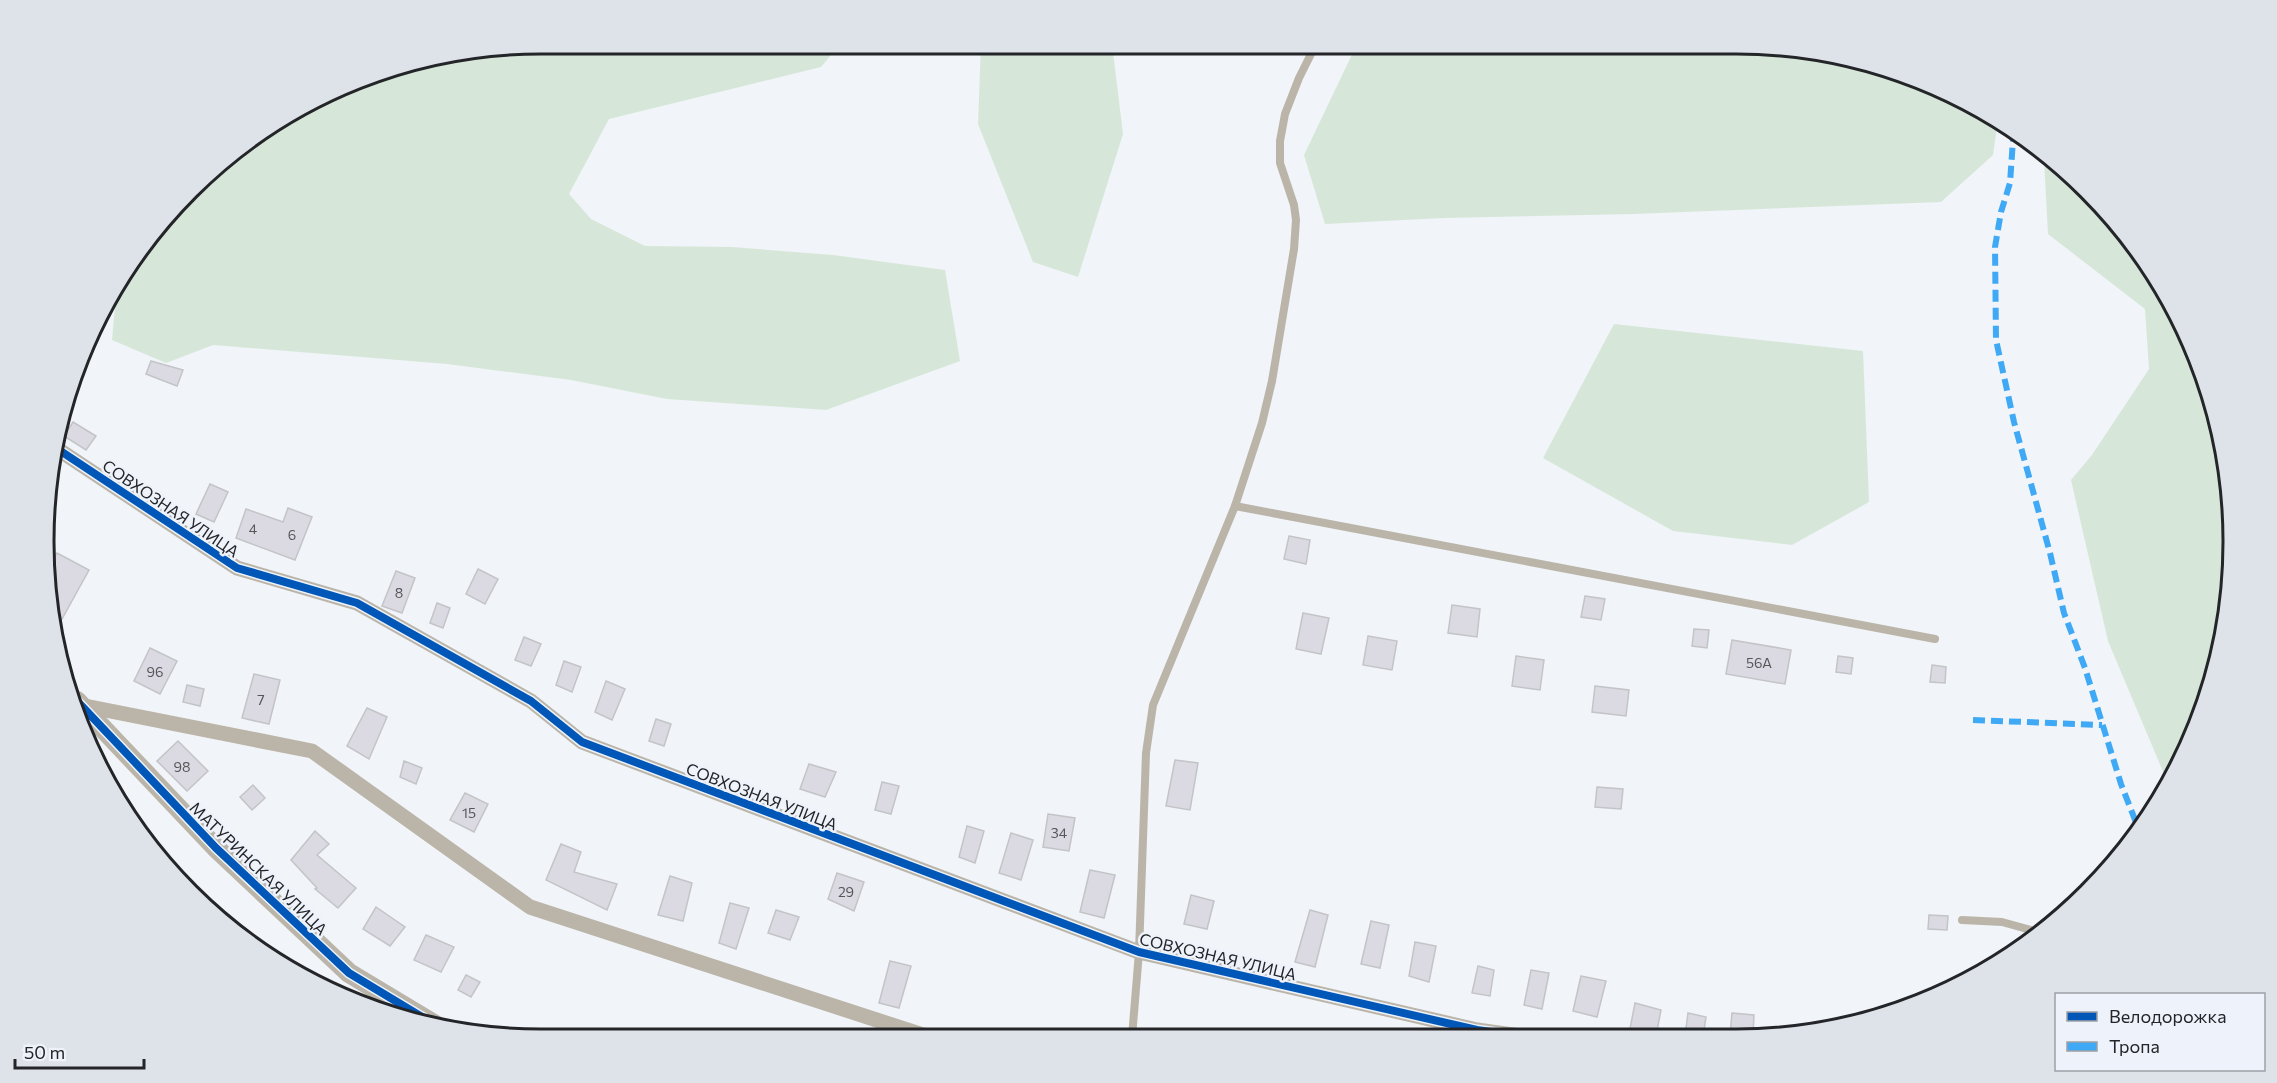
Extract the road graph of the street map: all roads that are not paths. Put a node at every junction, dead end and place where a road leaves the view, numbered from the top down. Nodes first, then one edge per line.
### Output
1 (1311, 54) edge
2 (62, 452) edge
3 (1235, 506) junction
4 (1935, 639) dead end
5 (82, 704) edge
6 (84, 710) edge
7 (1962, 920) dead end
8 (2030, 930) edge
9 (1139, 952) junction
10 (413, 1011) edge
11 (904, 1029) edge
12 (1133, 1029) edge
13 (1473, 1029) edge

1 - 3 lane
2 - 9 street, СОВХОЗНАЯ УЛИЦА
3 - 4 lane
3 - 9 lane
5 - 11 street
6 - 10 street, МАТУРИНСКАЯ УЛИЦА
7 - 8 lane
9 - 12 lane
9 - 13 street, СОВХОЗНАЯ УЛИЦА

